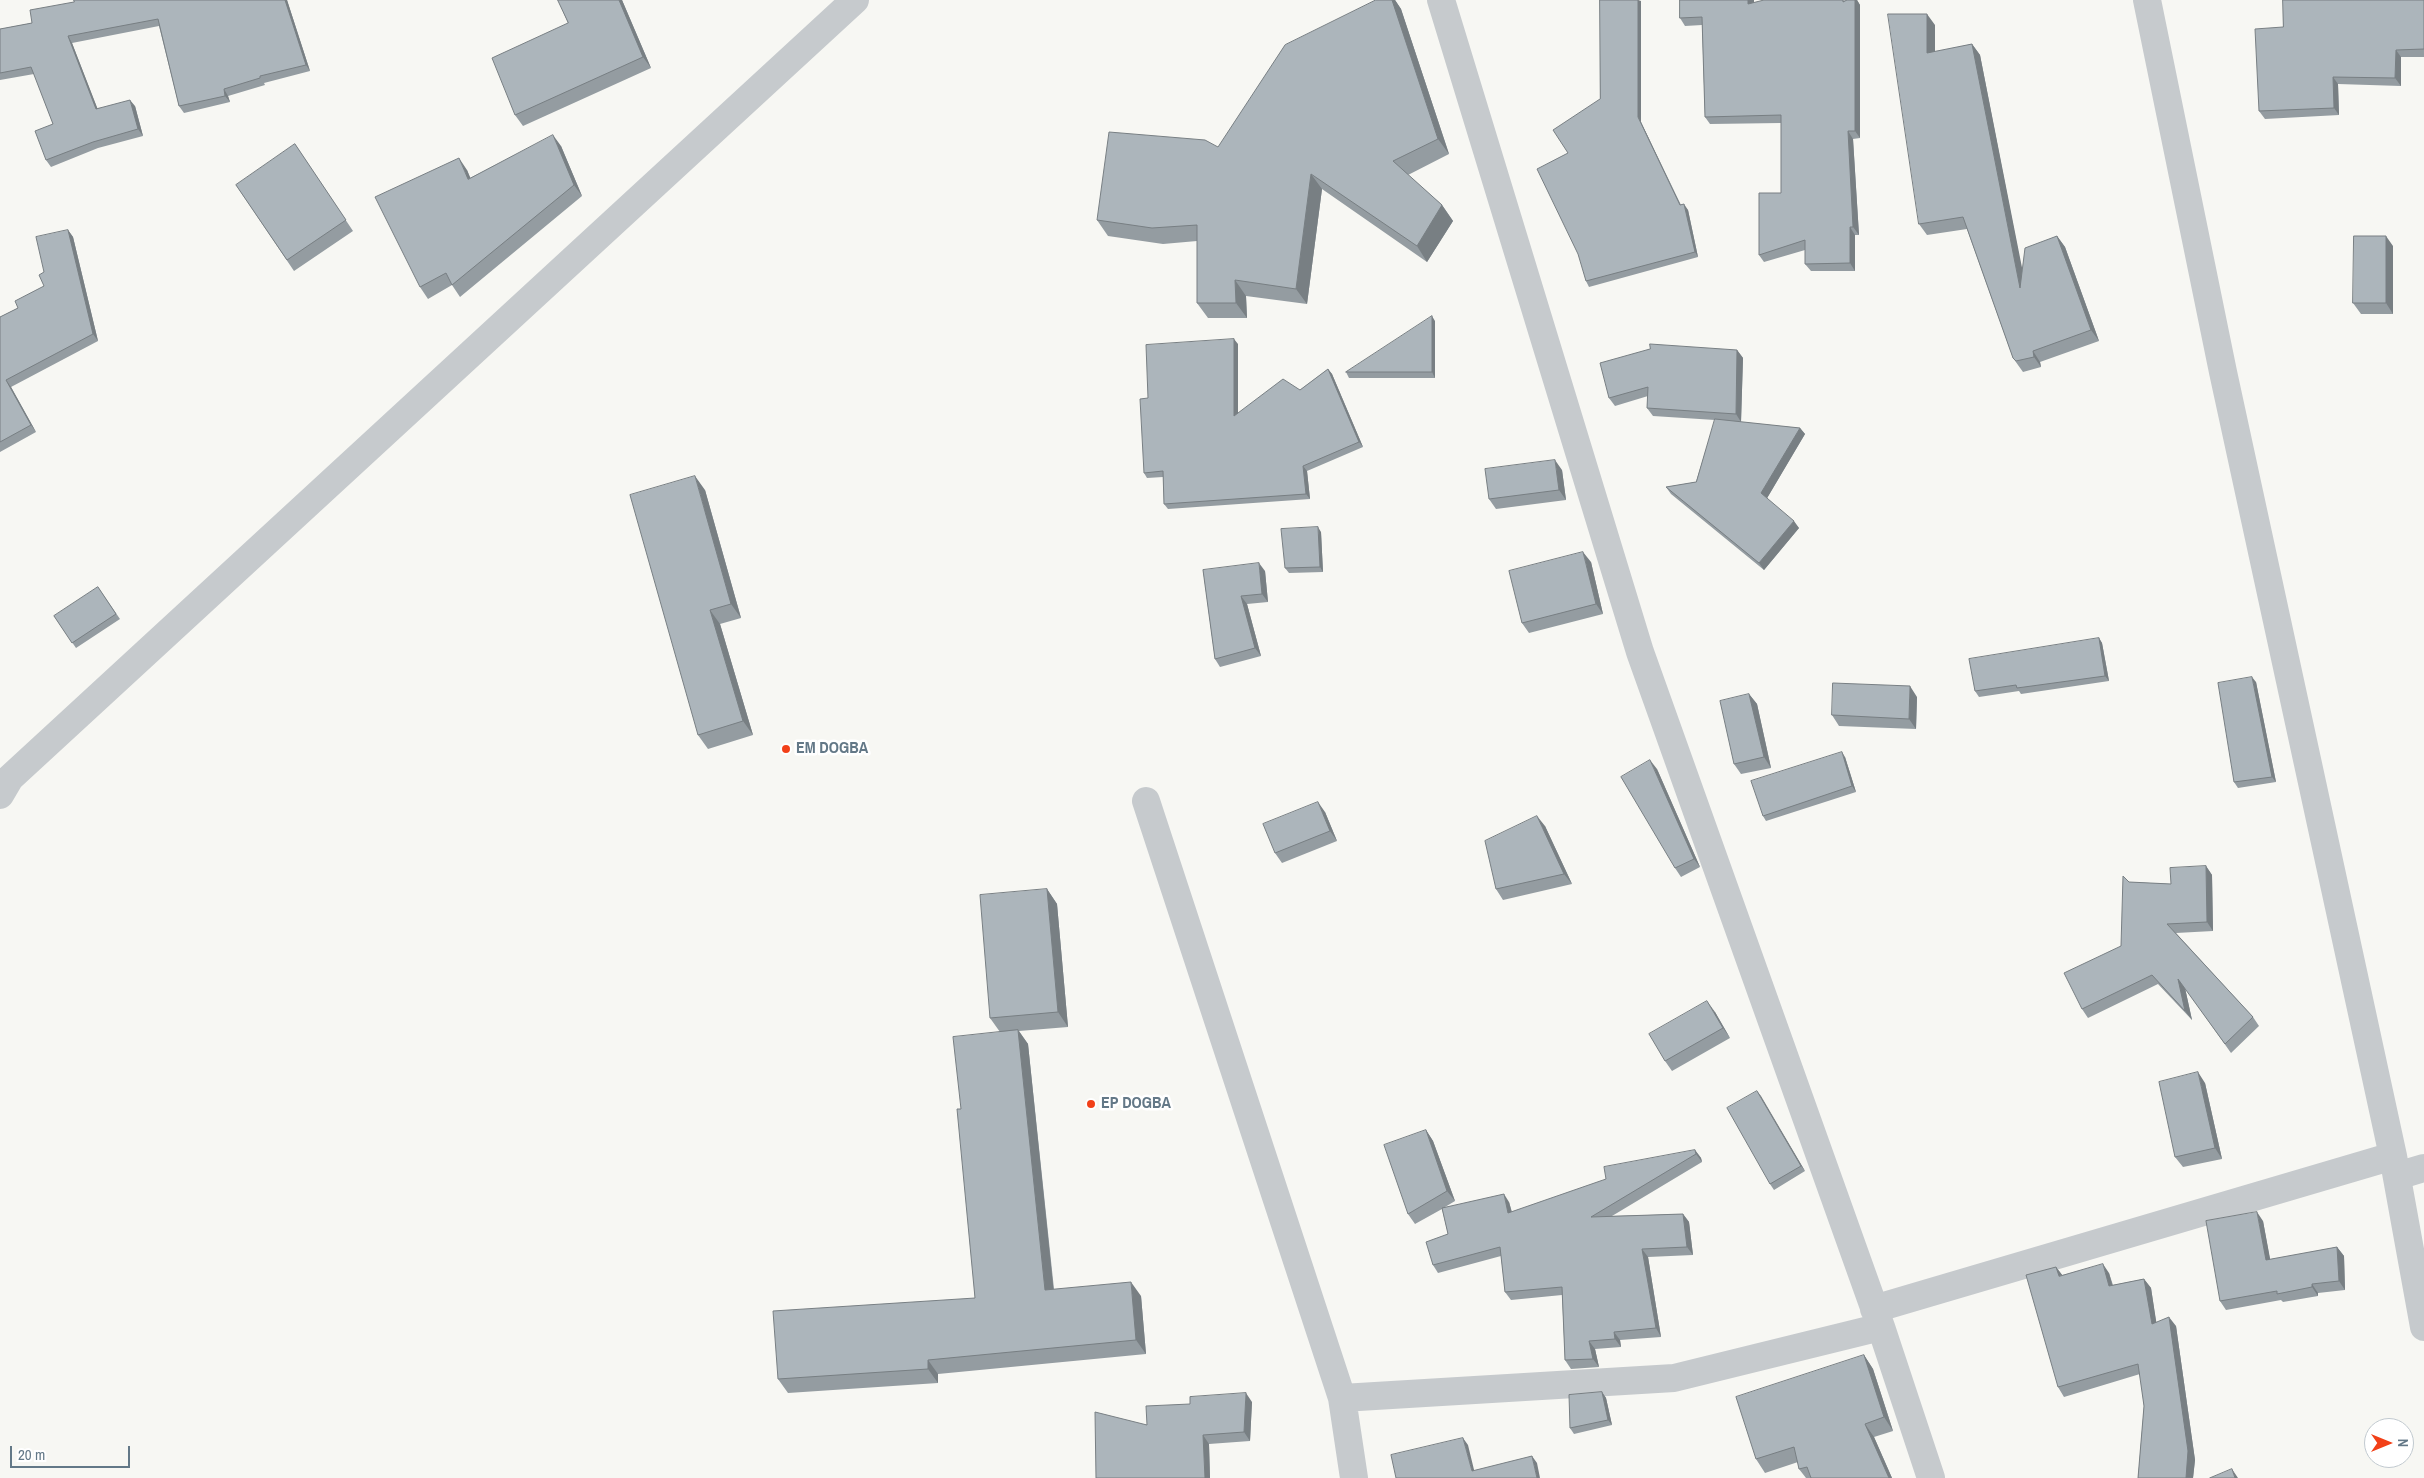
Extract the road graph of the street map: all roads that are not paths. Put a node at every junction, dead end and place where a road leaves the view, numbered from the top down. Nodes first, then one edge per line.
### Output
1 (855, 0) edge
2 (1441, 0) edge
3 (2147, 0) edge
4 (0, 795) edge
5 (1146, 801) dead end
6 (2395, 1166) junction
7 (2424, 1168) edge
8 (1877, 1318) junction
9 (2424, 1327) edge
10 (1342, 1398) junction
11 (1354, 1478) edge
12 (1931, 1478) edge

1 - 4 street
2 - 8 street
3 - 6 street
5 - 10 street
6 - 7 street
6 - 8 street
6 - 9 street
8 - 10 street
8 - 12 street
10 - 11 street

